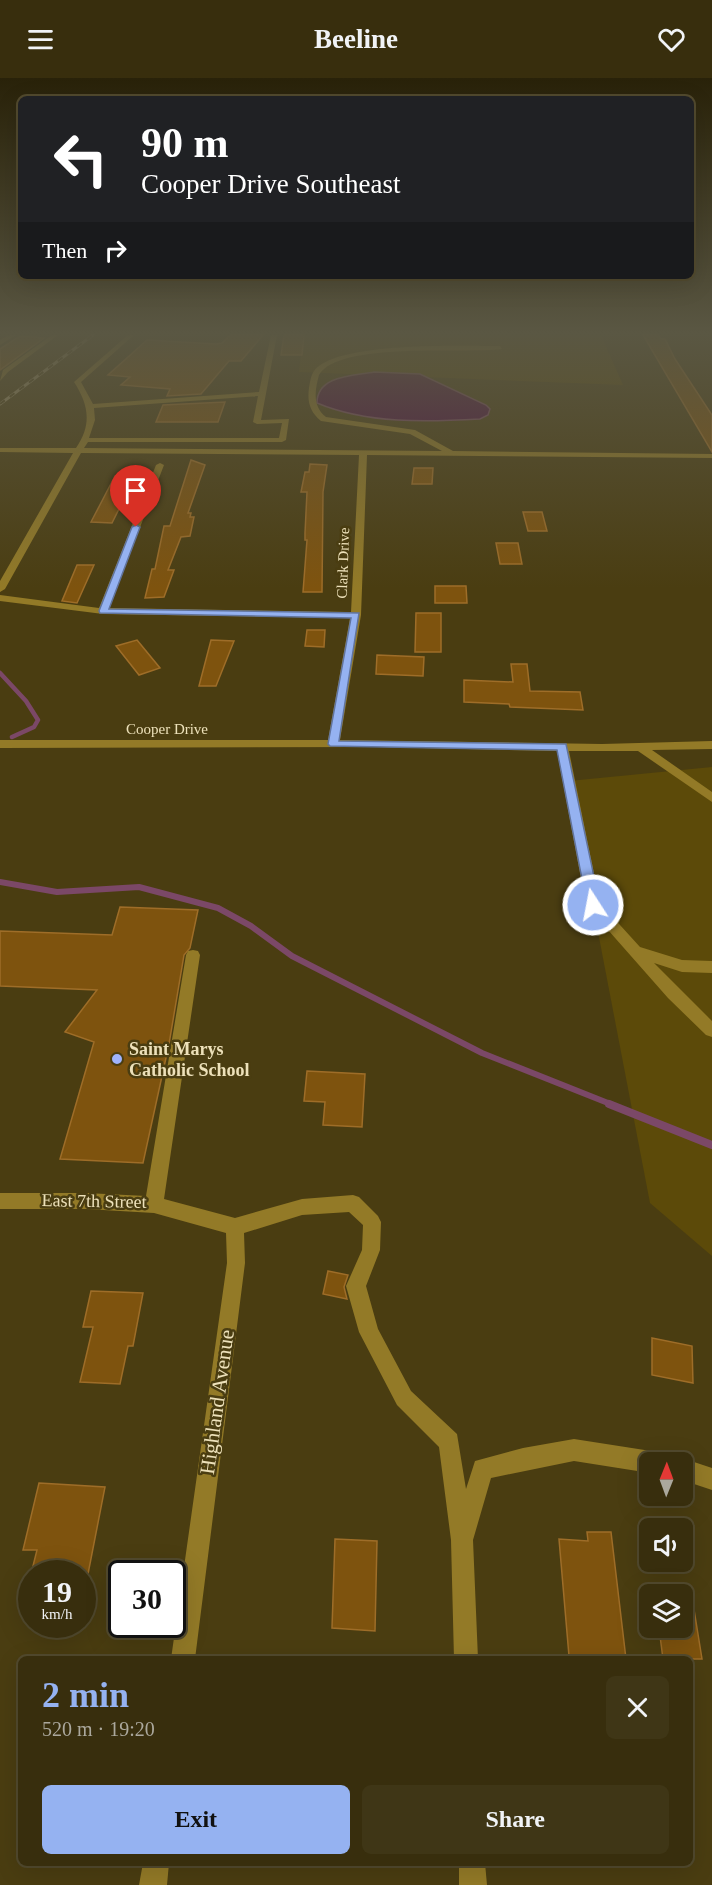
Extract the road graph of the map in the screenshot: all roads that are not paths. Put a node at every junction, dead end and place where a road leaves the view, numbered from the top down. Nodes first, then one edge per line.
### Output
1 (92, 419) edge
2 (258, 419) edge
3 (326, 419) edge
4 (84, 440) junction
5 (282, 440) junction
6 (0, 450) edge
7 (78, 451) junction
8 (280, 453) junction
9 (363, 453) junction
10 (452, 454) junction
11 (712, 456) edge
12 (160, 465) dead end
13 (0, 589) edge
14 (0, 598) edge
15 (103, 611) junction
16 (356, 615) junction
17 (0, 744) edge
18 (333, 744) junction
19 (712, 745) edge
20 (562, 747) junction
21 (641, 747) junction
22 (712, 798) edge
23 (635, 951) junction
24 (193, 955) dead end
25 (712, 967) edge
26 (712, 1031) edge
27 (0, 1201) edge
28 (154, 1205) junction
29 (235, 1227) junction
30 (639, 1460) edge
31 (693, 1473) edge
32 (712, 1479) edge
33 (462, 1540) junction
34 (183, 1656) edge
35 (466, 1656) edge
36 (156, 1866) edge
37 (472, 1866) edge
38 (153, 1885) edge
39 (473, 1885) edge

1 - 4 street
2 - 5 street
3 - 10 street
4 - 5 street
4 - 7 street
5 - 8 street
6 - 7 street
7 - 8 street
7 - 13 street
8 - 9 street
9 - 10 street
9 - 16 street, Clark Drive
10 - 11 street
12 - 15 street
14 - 15 street
15 - 16 street
16 - 18 street, Clark Drive
17 - 18 street, Cooper Drive
18 - 20 street, Cooper Drive
19 - 21 street, Cooper Drive
20 - 21 street, Cooper Drive
20 - 23 street
21 - 22 street
23 - 25 street
23 - 26 street
24 - 28 street, East 7th Street
27 - 28 street, East 7th Street
28 - 29 street
29 - 33 street
29 - 34 street, Highland Avenue
30 - 33 street
31 - 32 street
33 - 35 street
36 - 38 street
37 - 39 street

